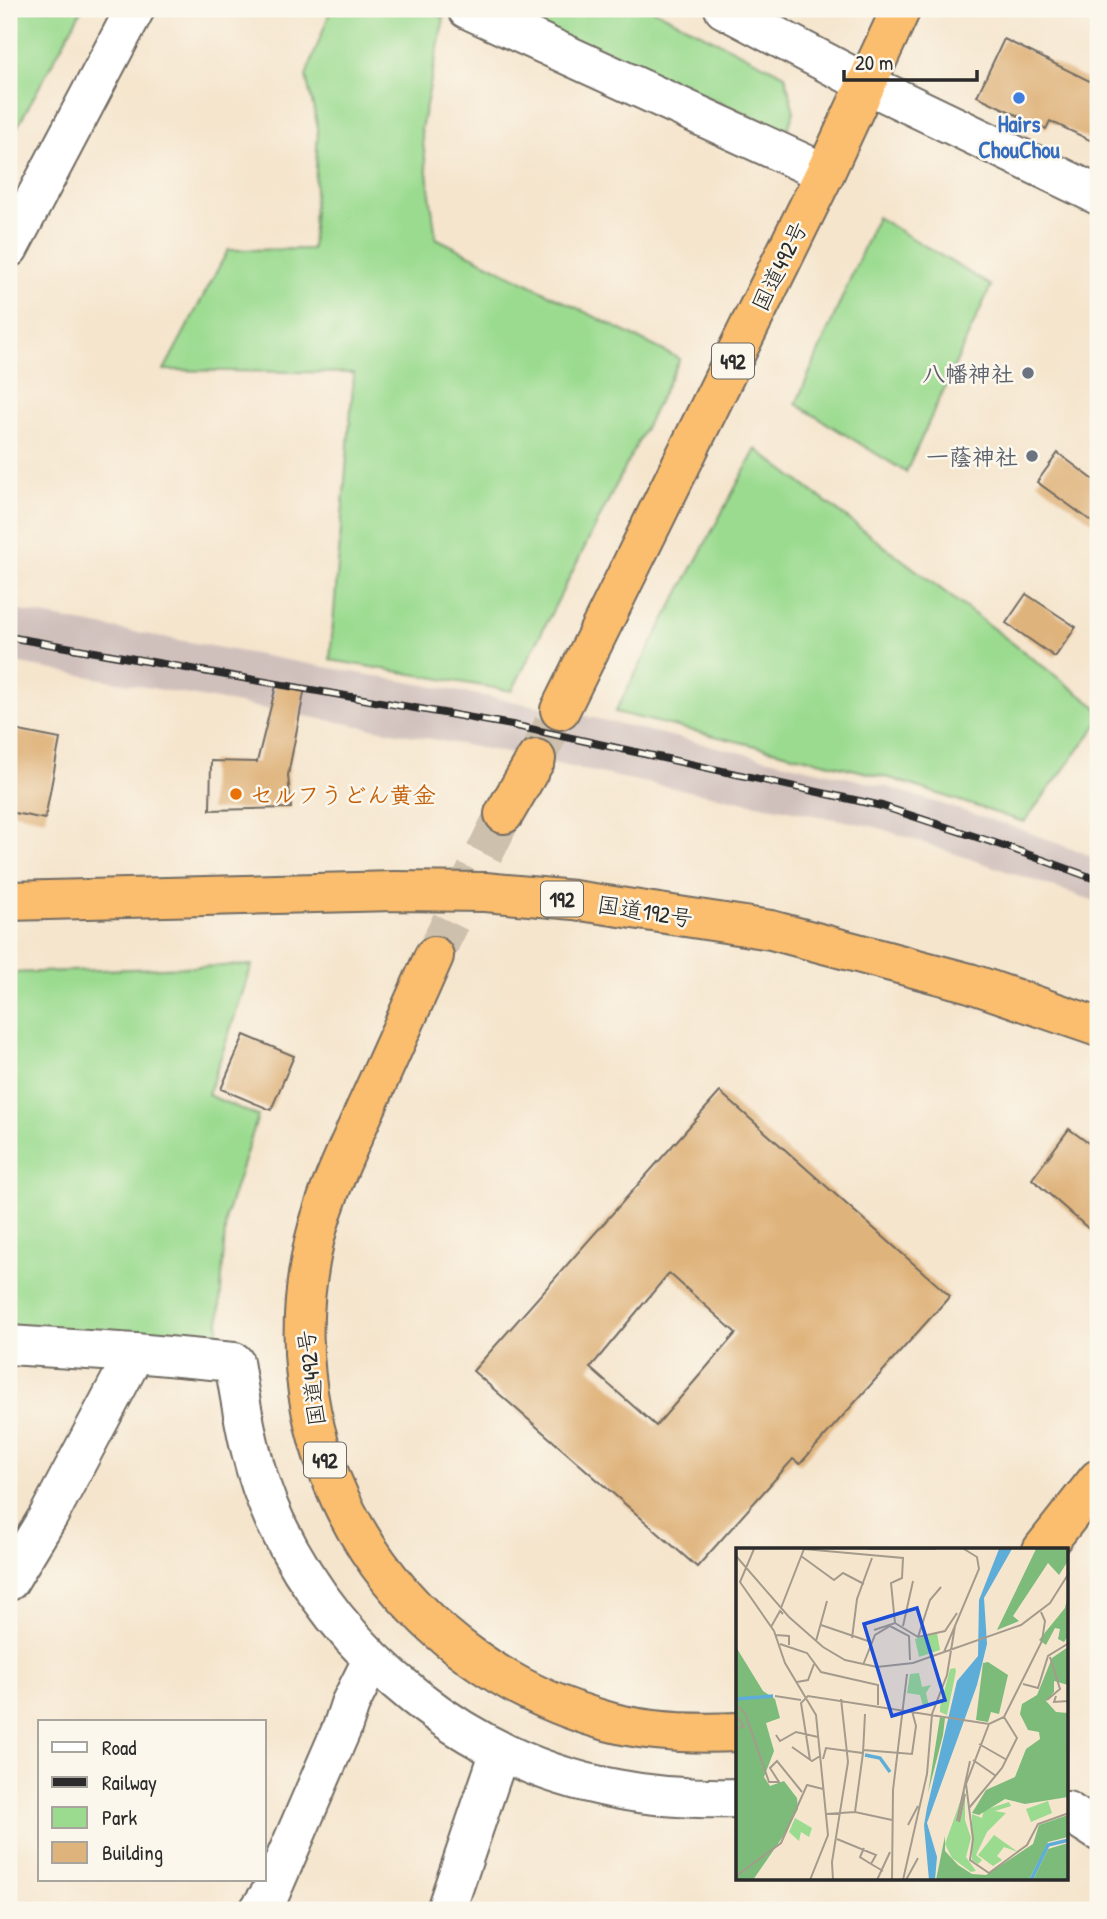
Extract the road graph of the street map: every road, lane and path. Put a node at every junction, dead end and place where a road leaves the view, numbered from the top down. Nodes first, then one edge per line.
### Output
1 (135, 9) edge
2 (467, 9) edge
3 (724, 9) edge
4 (901, 9) edge
5 (867, 85) junction
6 (825, 173) junction
7 (1098, 195) edge
8 (9, 248) edge
9 (560, 710) tunnel mouth
10 (536, 759) tunnel mouth
11 (504, 814) tunnel mouth
12 (9, 901) edge
13 (434, 956) tunnel mouth
14 (1098, 1027) edge
15 (9, 1346) edge
16 (135, 1353) junction
17 (1098, 1479) edge
18 (1044, 1548) edge
19 (9, 1581) edge
20 (372, 1660) junction
21 (736, 1732) edge
22 (500, 1751) junction
23 (736, 1798) edge
24 (1068, 1812) edge
25 (1098, 1831) edge
26 (259, 1910) edge
27 (446, 1910) edge

1 - 8 street
2 - 6 street
3 - 5 street
4 - 5 highway, 国道492号 / 492
5 - 6 highway, 国道492号 / 492
5 - 7 street
6 - 9 highway, 国道492号 / 492
10 - 11 highway
12 - 14 highway, 国道192号 / 192
13 - 21 highway, 国道492号 / 492
15 - 16 street
16 - 19 street
16 - 20 street
17 - 18 highway
20 - 22 street
20 - 26 street
22 - 23 street
22 - 27 street
24 - 25 street

